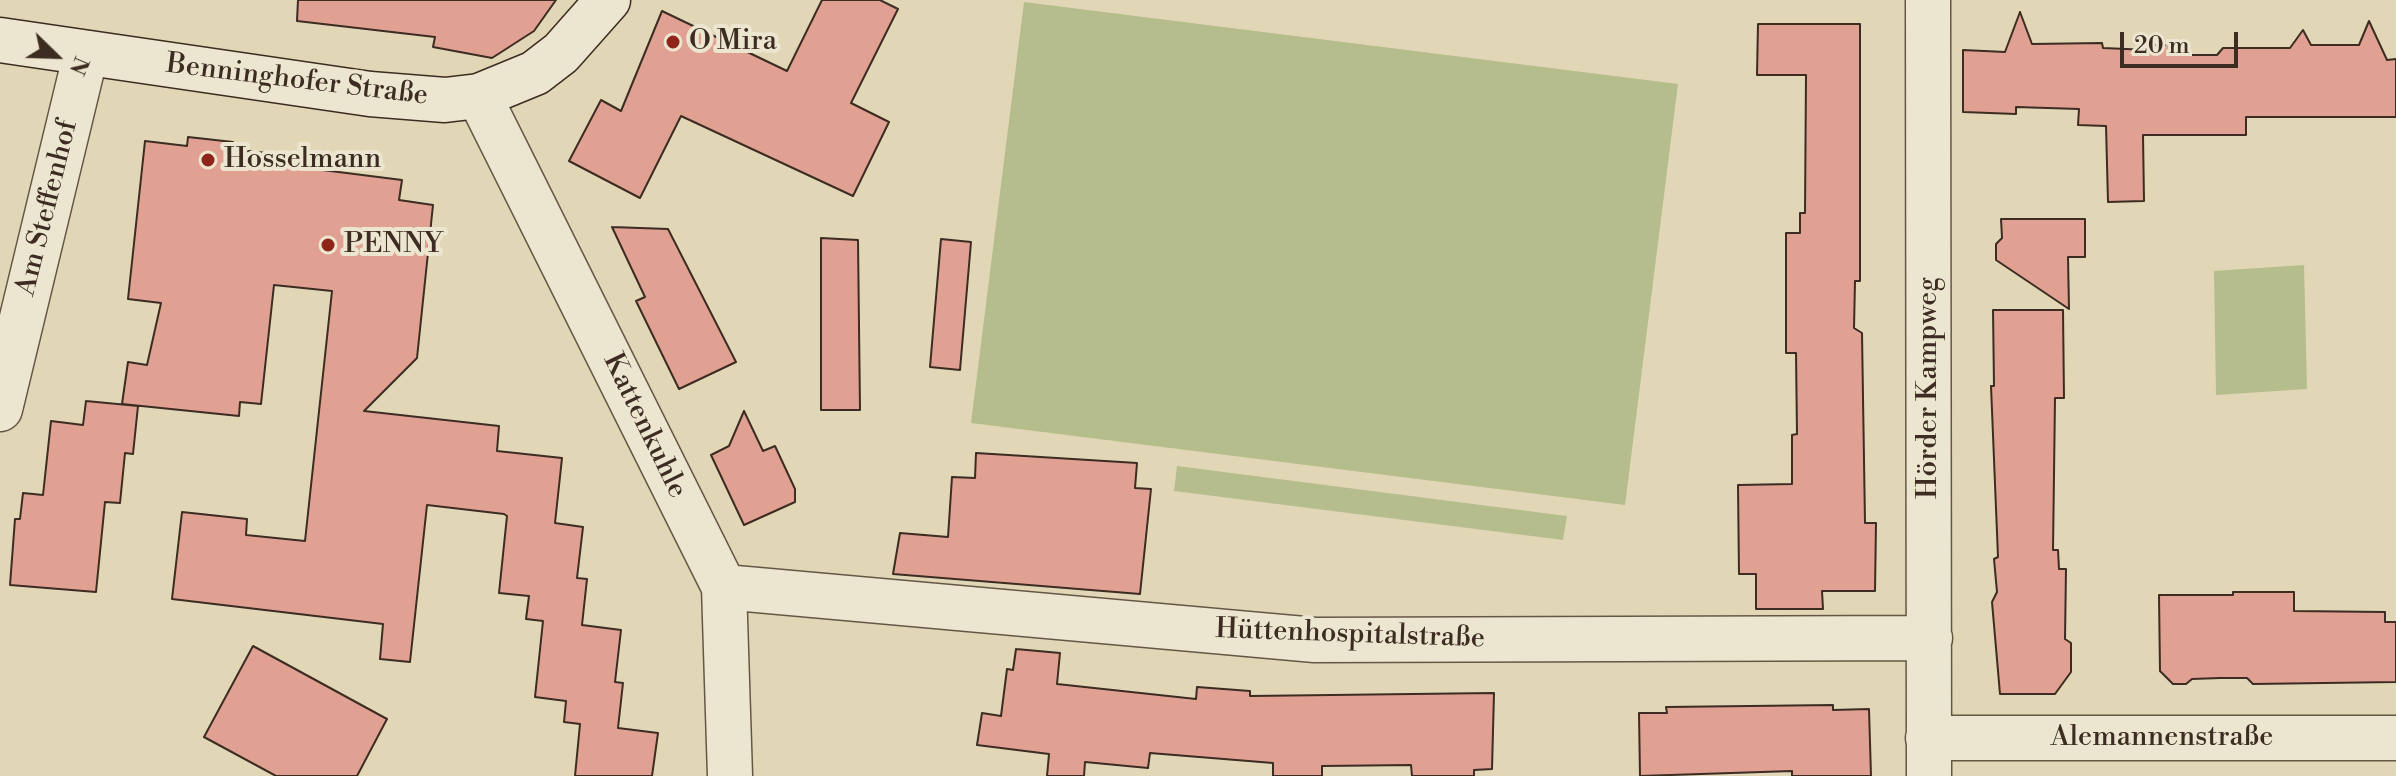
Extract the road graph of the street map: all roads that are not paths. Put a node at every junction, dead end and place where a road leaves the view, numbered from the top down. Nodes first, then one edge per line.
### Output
1 (608, 0) edge
2 (1928, 0) edge
3 (0, 40) edge
4 (86, 53) junction
5 (479, 96) junction
6 (0, 409) edge
7 (724, 587) junction
8 (1930, 638) junction
9 (2396, 738) edge
10 (1928, 757) edge
11 (730, 776) edge

1 - 5 street, Benninghofer Straße
2 - 8 street, Hörder Kampweg
3 - 4 street, Benninghofer Straße
4 - 5 street, Benninghofer Straße
4 - 6 street, Am Steffenhof
5 - 7 street, Kattenkuhle
7 - 8 street, Hüttenhospitalstraße
7 - 11 street, Kattenkuhle
8 - 10 street, Hörder Kampweg
9 - 10 street, Alemannenstraße

